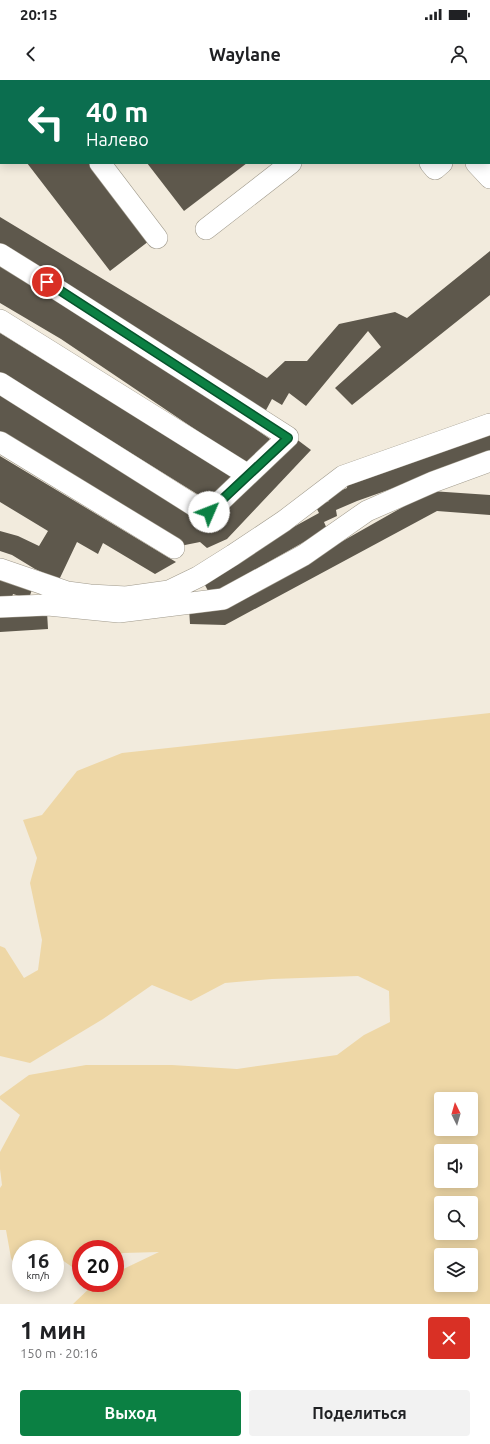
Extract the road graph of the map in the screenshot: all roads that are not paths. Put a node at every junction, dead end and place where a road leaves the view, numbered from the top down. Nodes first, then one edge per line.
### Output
1 (101, 164) edge
2 (290, 164) edge
3 (431, 164) edge
4 (441, 164) edge
5 (477, 164) edge
6 (490, 178) edge
7 (206, 229) dead end
8 (157, 238) dead end
9 (0, 254) edge
10 (0, 320) edge
11 (0, 383) edge
12 (490, 424) edge
13 (0, 442) edge
14 (490, 461) edge
15 (248, 475) junction
16 (174, 548) dead end
17 (0, 569) edge
18 (0, 607) edge

1 - 8 lane
2 - 7 lane
3 - 4 lane
5 - 6 lane
9 - 15 lane
10 - 15 lane
11 - 15 lane
12 - 17 lane
13 - 16 lane
14 - 18 lane

